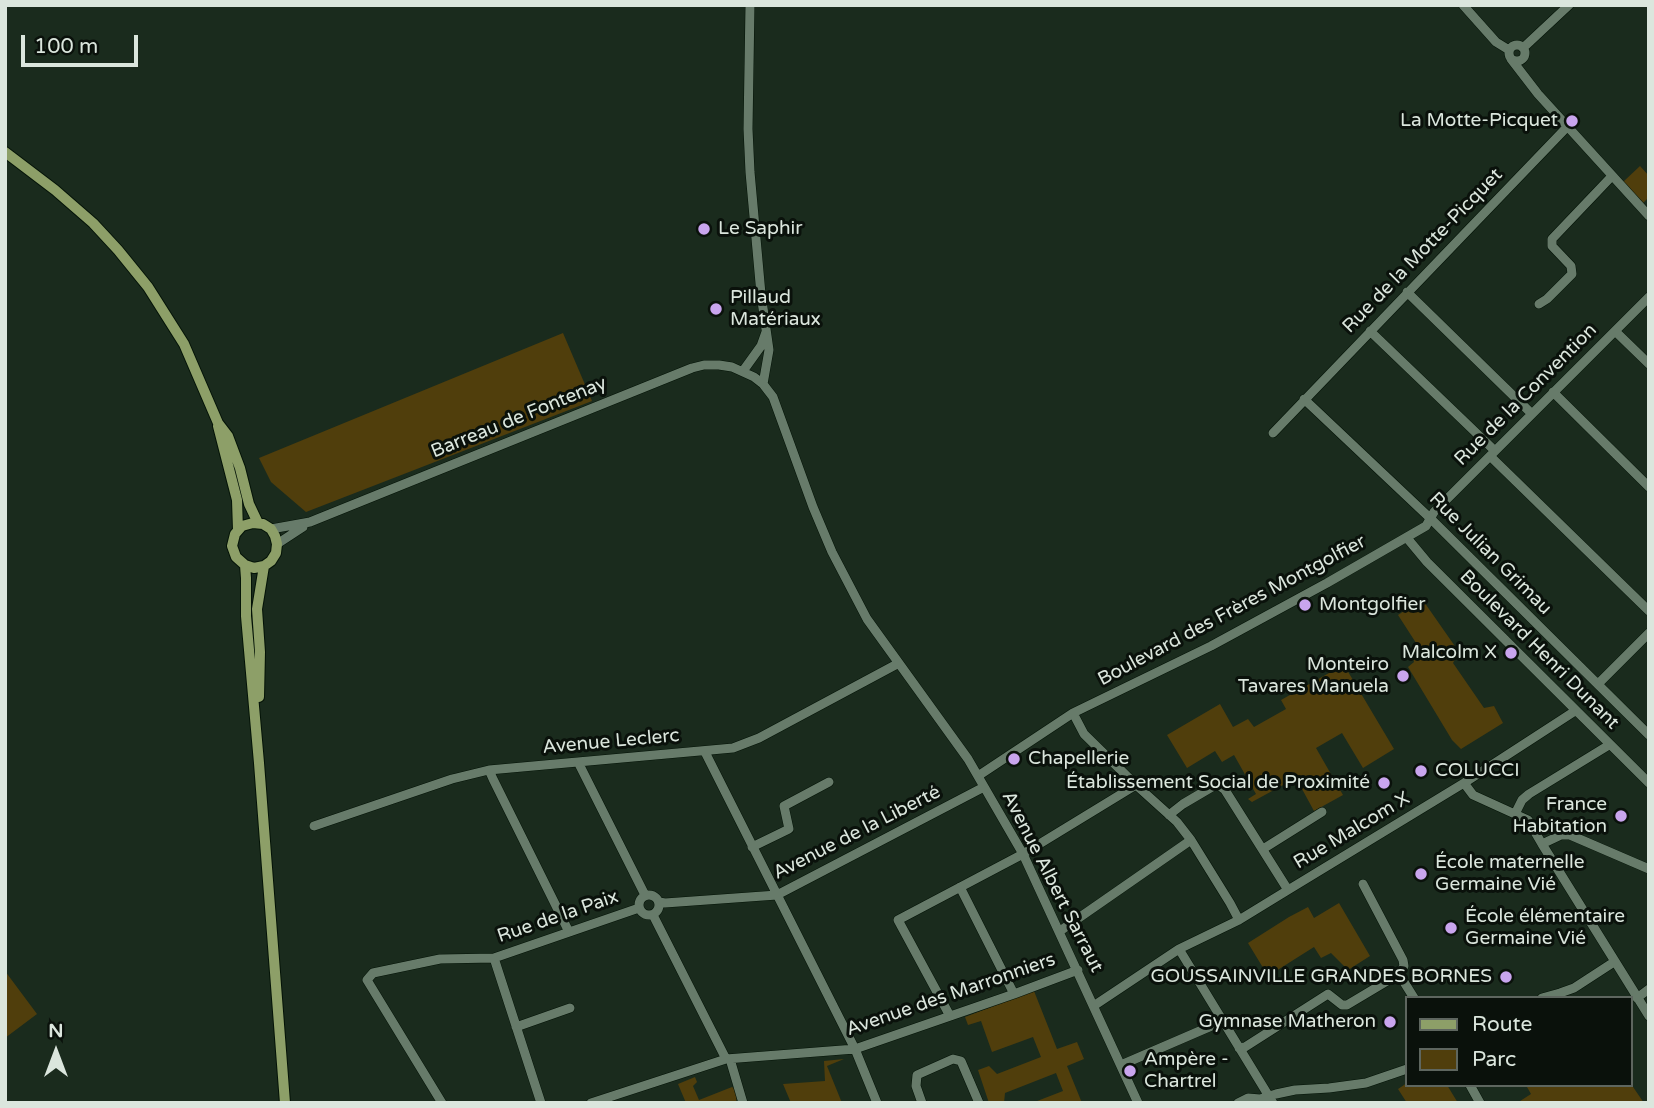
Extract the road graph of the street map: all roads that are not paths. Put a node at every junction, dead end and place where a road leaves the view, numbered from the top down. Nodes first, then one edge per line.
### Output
1 (750, 5) edge
2 (1463, 5) edge
3 (1566, 6) edge
4 (1523, 52) junction
5 (1510, 54) junction
6 (1524, 76) junction
7 (1567, 127) junction
8 (5, 152) edge
9 (1612, 176) junction
10 (1649, 216) edge
11 (1407, 292) junction
12 (1649, 296) edge
13 (1539, 304) dead end
14 (766, 331) junction
15 (1370, 331) junction
16 (1615, 331) junction
17 (1649, 364) edge
18 (743, 371) junction
19 (763, 384) junction
20 (1553, 392) junction
21 (1304, 399) junction
22 (1532, 414) junction
23 (218, 423) junction
24 (1273, 433) dead end
25 (1492, 453) junction
26 (1649, 486) edge
27 (1431, 519) junction
28 (310, 522) junction
29 (258, 523) junction
30 (271, 529) junction
31 (238, 530) junction
32 (1406, 538) junction
33 (277, 544) junction
34 (245, 565) junction
35 (264, 566) junction
36 (1649, 611) edge
37 (1649, 633) edge
38 (899, 663) junction
39 (1598, 684) junction
40 (1575, 711) junction
41 (1073, 713) junction
42 (1649, 735) edge
43 (1609, 745) junction
44 (705, 752) junction
45 (578, 762) junction
46 (259, 763) junction
47 (489, 770) junction
48 (978, 776) junction
49 (830, 782) dead end
50 (1464, 783) junction
51 (1649, 783) edge
52 (1136, 785) junction
53 (984, 787) junction
54 (1322, 812) dead end
55 (1515, 814) junction
56 (1169, 815) junction
57 (314, 826) dead end
58 (1191, 840) junction
59 (1542, 844) junction
60 (752, 847) junction
61 (1263, 849) junction
62 (1023, 854) junction
63 (1649, 860) edge
64 (1644, 867) edge
65 (1363, 884) dead end
66 (960, 887) junction
67 (1288, 890) junction
68 (645, 895) junction
69 (777, 895) junction
70 (659, 902) junction
71 (639, 908) junction
72 (653, 915) junction
73 (1239, 920) junction
74 (1060, 931) junction
75 (569, 932) junction
76 (1179, 949) junction
77 (494, 958) junction
78 (1614, 962) junction
79 (1078, 970) junction
80 (1399, 974) junction
81 (1649, 989) edge
82 (1014, 994) junction
83 (1413, 996) edge
84 (1549, 996) edge
85 (1637, 998) junction
86 (1094, 1005) junction
87 (570, 1008) dead end
88 (950, 1016) junction
89 (1649, 1016) edge
90 (1223, 1021) junction
91 (516, 1027) junction
92 (1240, 1048) junction
93 (855, 1049) junction
94 (728, 1059) junction
95 (1121, 1065) junction
96 (1406, 1069) edge
97 (1471, 1087) edge
98 (1271, 1100) edge
99 (285, 1103) edge
100 (442, 1103) edge
101 (541, 1103) edge
102 (591, 1103) edge
103 (743, 1103) edge
104 (877, 1103) edge
105 (922, 1103) edge
106 (979, 1103) edge
107 (1138, 1103) edge
108 (1238, 1103) edge
109 (1480, 1103) edge

1 - 14 street
2 - 5 street
3 - 4 street
4 - 5 street
4 - 6 street
5 - 6 street
6 - 7 street
7 - 9 street
7 - 11 street, Rue de la Motte-Picquet
8 - 23 main road
9 - 10 street
9 - 13 street
11 - 15 street, Rue de la Motte-Picquet
11 - 22 street
12 - 16 street, Rue de la Convention
14 - 18 street
14 - 19 street
15 - 21 street, Rue de la Motte-Picquet
15 - 25 street
16 - 17 street
16 - 20 street, Rue de la Convention
18 - 19 street
18 - 28 street, Barreau de Fontenay
19 - 38 street, Avenue Albert Sarraut
20 - 22 street, Rue de la Convention
20 - 26 street
21 - 24 street, Rue de la Motte-Picquet
21 - 27 street, Rue Julian Grimau
22 - 25 street, Rue de la Convention
23 - 29 main road
23 - 31 main road
25 - 27 street, Rue de la Convention
25 - 36 street
27 - 32 street, Rue de la Convention
27 - 39 street, Rue Julian Grimau
28 - 30 street, Barreau de Fontenay
28 - 33 street, Barreau de Fontenay
29 - 30 main road
29 - 31 main road
30 - 33 main road
31 - 34 main road
32 - 40 street, Boulevard Henri Dunant
32 - 41 street, Boulevard des Frères Montgolfier
33 - 35 main road
34 - 35 main road
34 - 46 main road
35 - 46 main road
37 - 39 street
38 - 44 street, Avenue Leclerc
38 - 48 street, Avenue Albert Sarraut
39 - 42 street, Rue Julian Grimau
40 - 43 street, Boulevard Henri Dunant
40 - 50 street, Rue Malcom X
41 - 48 street, Boulevard des Frères Montgolfier
41 - 52 street
43 - 51 street, Boulevard Henri Dunant
43 - 55 street
44 - 45 street, Avenue Leclerc
44 - 60 street
45 - 47 street, Avenue Leclerc
45 - 68 street
46 - 99 main road
47 - 57 street, Avenue Leclerc
47 - 75 street
48 - 53 street, Avenue Albert Sarraut
49 - 60 street
50 - 55 street
50 - 67 street, Rue Malcom X
52 - 56 street
52 - 62 street
53 - 62 street, Avenue Albert Sarraut
53 - 69 street, Avenue de la Liberté
54 - 61 street
55 - 59 street
56 - 58 street
56 - 61 street
58 - 73 street
58 - 74 street
59 - 64 street
59 - 78 street
60 - 69 street
61 - 67 street
62 - 66 street
62 - 74 street, Avenue Albert Sarraut
63 - 64 street
65 - 80 street
66 - 82 street
66 - 88 street
67 - 73 street, Rue Malcom X
68 - 70 street
68 - 71 street
69 - 70 street, Avenue de la Liberté
69 - 93 street
70 - 72 street
71 - 72 street
71 - 75 street, Rue de la Paix
72 - 94 street
73 - 76 street, Rue Malcom X
74 - 79 street, Avenue Albert Sarraut
75 - 77 street, Rue de la Paix
76 - 86 street, Rue Malcom X
76 - 90 street
77 - 91 street
77 - 100 street, Rue de la Paix
78 - 84 street
78 - 85 street
79 - 82 street, Avenue des Marronniers
79 - 86 street, Avenue Albert Sarraut
80 - 83 street
80 - 92 street
81 - 85 street
82 - 88 street, Avenue des Marronniers
85 - 89 street
86 - 95 street, Avenue Albert Sarraut
87 - 91 street
88 - 93 street, Avenue des Marronniers
90 - 92 street
90 - 95 street
91 - 101 street
92 - 98 street
93 - 94 street, Avenue des Marronniers
93 - 104 street
94 - 102 street, Avenue des Marronniers
94 - 103 street
95 - 107 street, Avenue Albert Sarraut
96 - 98 street
97 - 109 street
98 - 108 street
105 - 106 street

